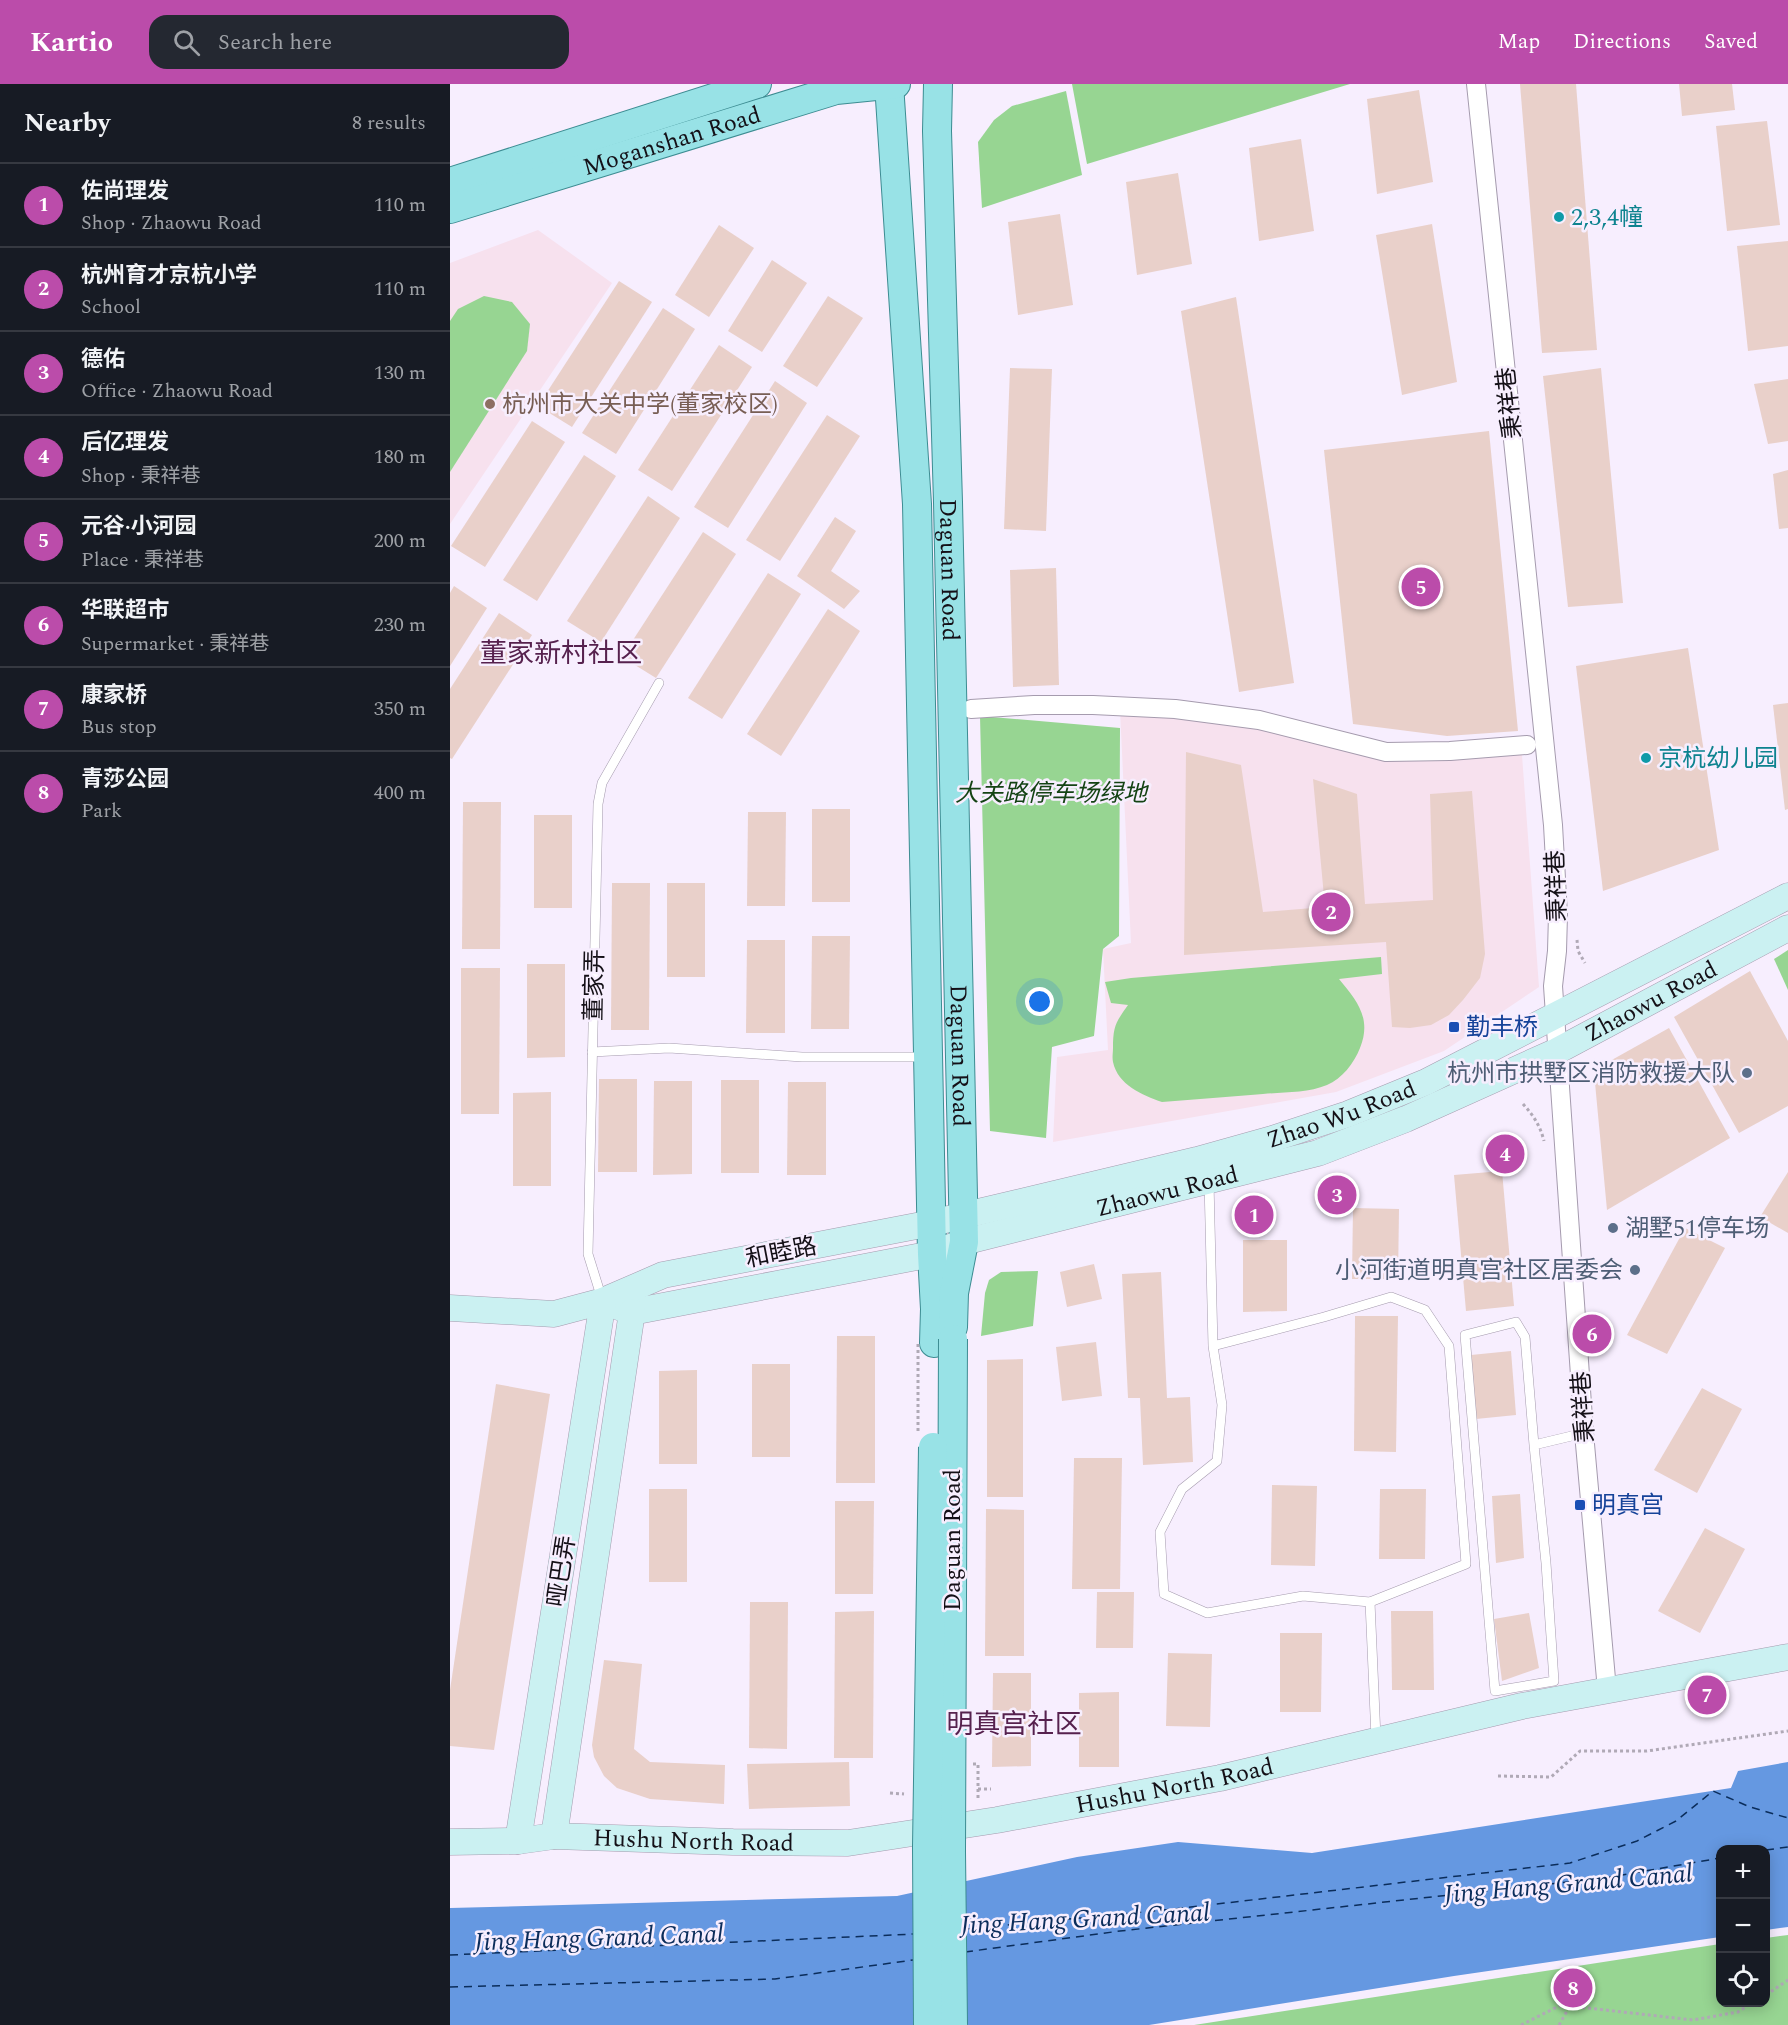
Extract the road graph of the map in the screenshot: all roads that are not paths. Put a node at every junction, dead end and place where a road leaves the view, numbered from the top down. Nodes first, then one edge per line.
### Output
1 (757, 84) edge
2 (892, 84) edge
3 (938, 84) edge
4 (1476, 84) edge
5 (450, 182) edge
6 (450, 209) edge
7 (659, 683) dead end
8 (971, 709) dead end
9 (1527, 745) dead end
10 (1788, 896) edge
11 (1788, 928) edge
12 (1555, 1016) junction
13 (1557, 1050) junction
14 (592, 1052) junction
15 (928, 1057) junction
16 (1209, 1180) junction
17 (932, 1223) junction
18 (964, 1228) junction
19 (932, 1254) junction
20 (603, 1301) junction
21 (450, 1308) edge
22 (632, 1312) junction
23 (943, 1341) junction
24 (1213, 1346) junction
25 (1584, 1432) junction
26 (1534, 1445) junction
27 (1370, 1602) junction
28 (1788, 1657) edge
29 (1607, 1690) junction
30 (1376, 1741) junction
31 (450, 1828) edge
32 (520, 1834) junction
33 (554, 1836) junction
34 (450, 1842) edge
35 (928, 2025) edge
36 (953, 2025) edge

1 - 5 main road, Moganshan Road
2 - 6 main road, Moganshan Road
2 - 15 main road, Daguan Road
3 - 18 main road, Daguan Road
4 - 12 street, 秉祥巷
7 - 14 lane, 董家弄
8 - 9 street
10 - 12 main road, Zhao Wu Road
11 - 13 main road, Zhaowu Road
12 - 13 street, 秉祥巷
12 - 18 main road, Zhao Wu Road
13 - 16 main road, Zhaowu Road
13 - 25 street, 秉祥巷
14 - 15 lane
14 - 20 lane, 董家弄
15 - 17 main road, Daguan Road
16 - 18 main road, Zhaowu Road
16 - 24 lane
17 - 18 main road, 和睦路
17 - 19 main road, Daguan Road
17 - 20 main road, 和睦路
18 - 19 main road, 和睦路
18 - 23 main road, Daguan Road
19 - 22 main road, 和睦路
19 - 23 main road, Daguan Road
20 - 21 main road, 和睦路
20 - 22 main road
20 - 32 main road, 哑巴弄
22 - 33 main road, 哑巴弄
23 - 35 main road, Daguan Road, bridge
23 - 36 main road, Daguan Road, bridge
24 - 27 lane
24 - 27 lane
25 - 26 lane
25 - 29 street, 秉祥巷
26 - 26 lane
27 - 30 lane
28 - 29 main road, Hushu North Road
29 - 30 main road, Hushu North Road
30 - 33 main road, Hushu North Road
31 - 32 main road, Hushu North Road
32 - 33 main road, Hushu North Road
32 - 34 main road, Hushu North Road

